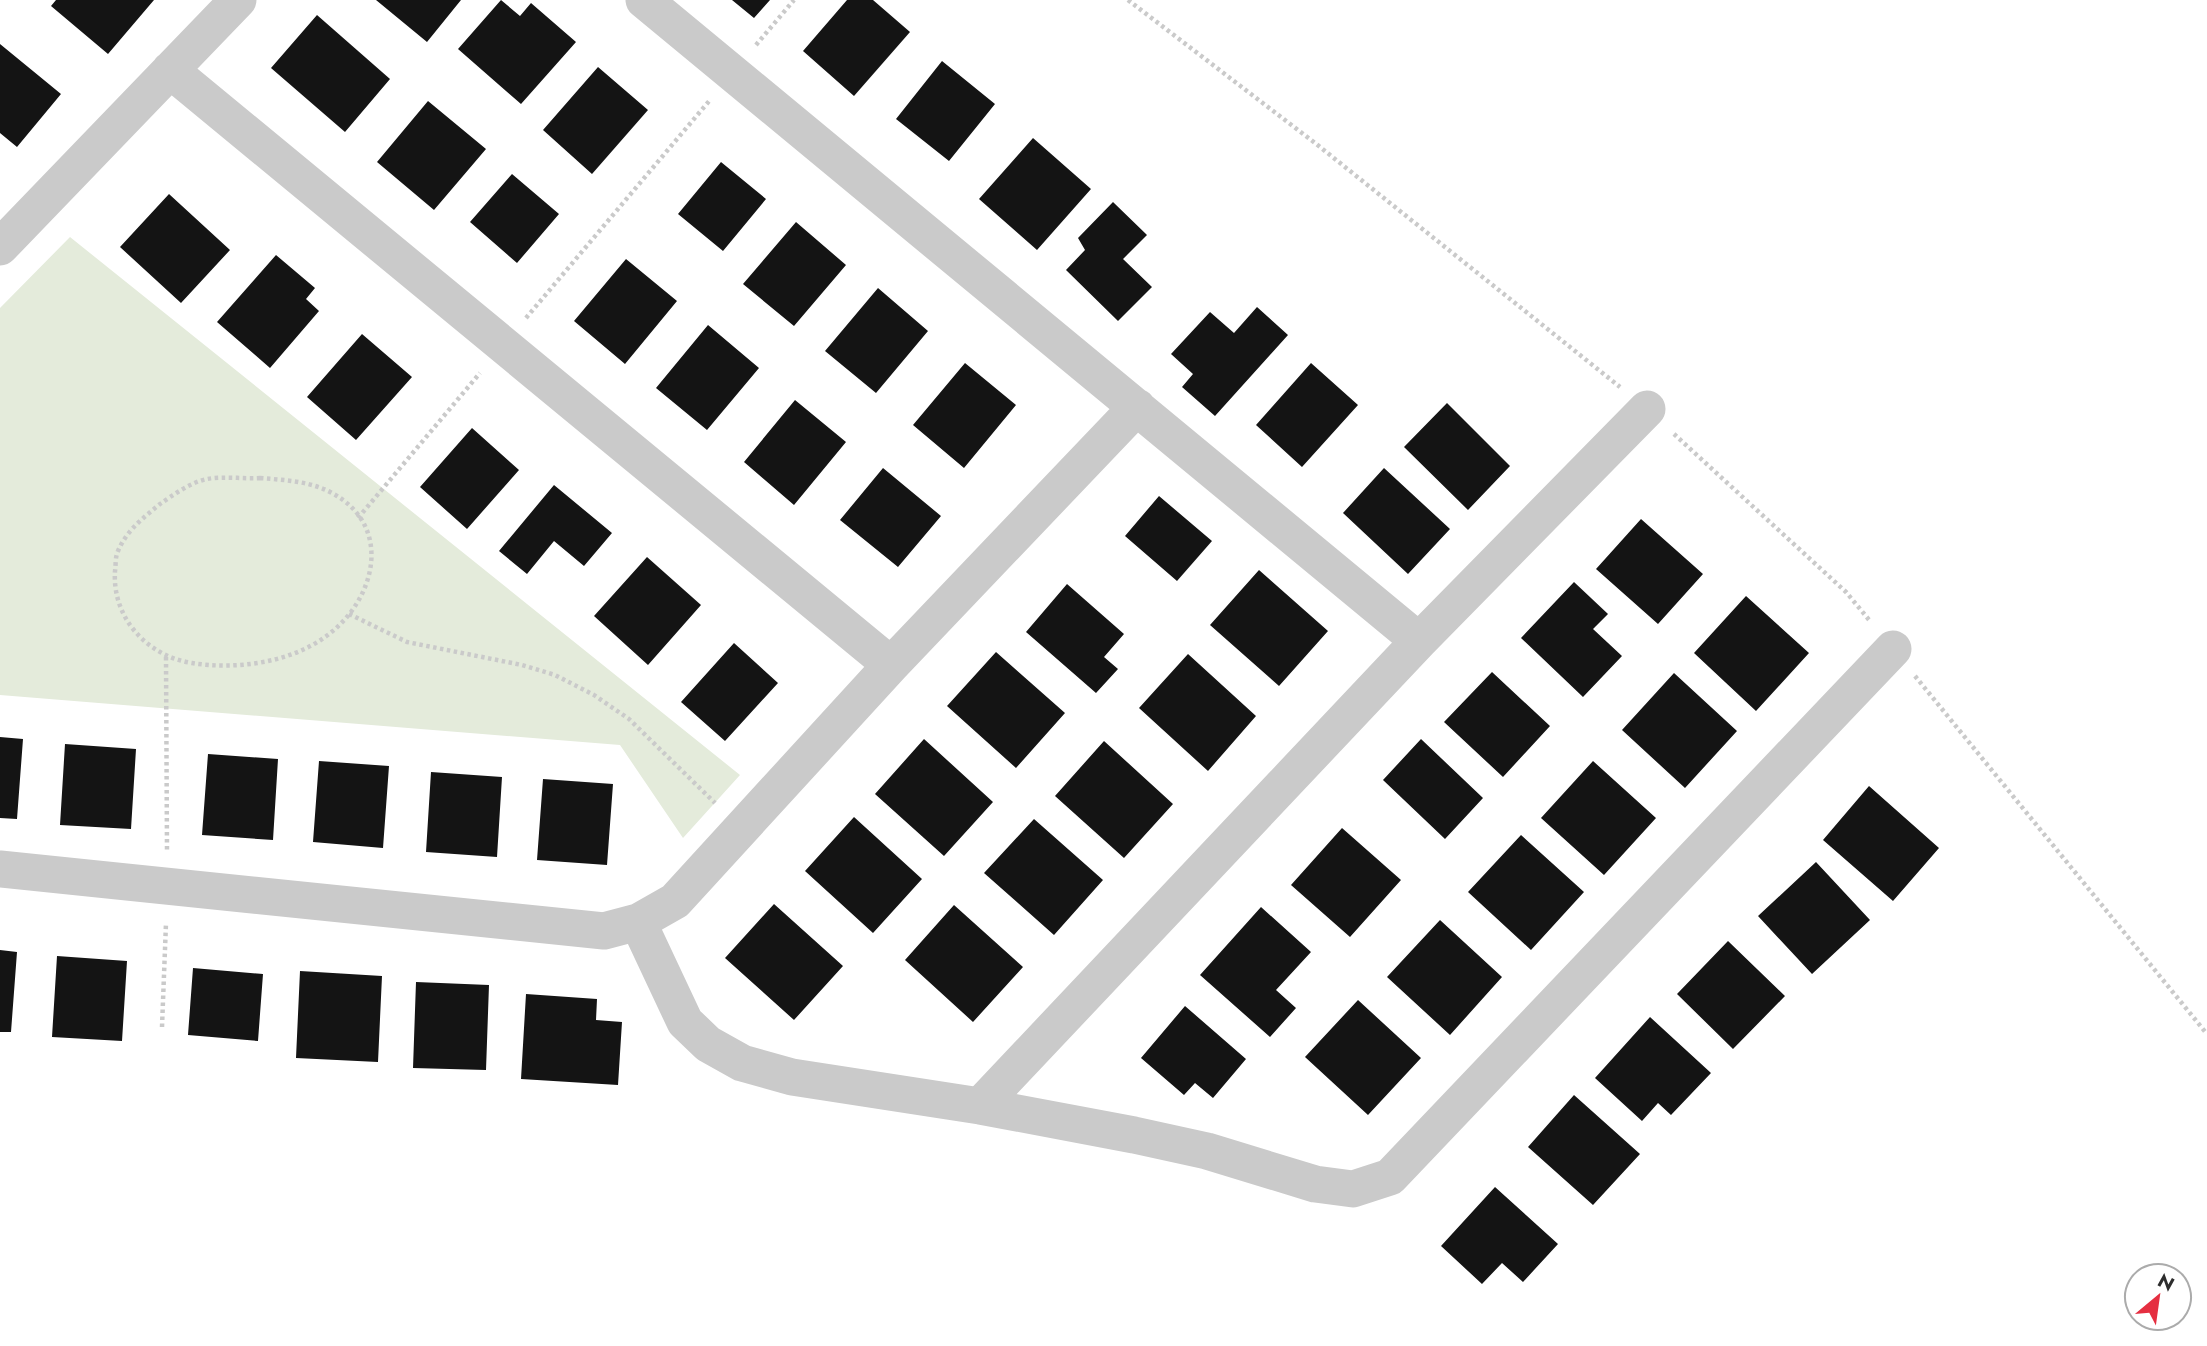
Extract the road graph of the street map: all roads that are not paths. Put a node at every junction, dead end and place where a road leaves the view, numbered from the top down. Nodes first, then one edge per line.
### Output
1 (238, 0) edge
2 (644, 0) edge
3 (170, 70) junction
4 (0, 247) edge
5 (1137, 407) junction
6 (1647, 409) road end
7 (1419, 641) junction
8 (1893, 649) road end
9 (891, 665) junction
10 (0, 869) edge
11 (638, 922) junction
12 (980, 1106) junction

1 - 3 street
2 - 5 street
3 - 4 street
3 - 9 street
5 - 7 street
5 - 9 street
6 - 7 street
7 - 12 street
8 - 12 street
9 - 11 street
10 - 11 street
11 - 12 street

